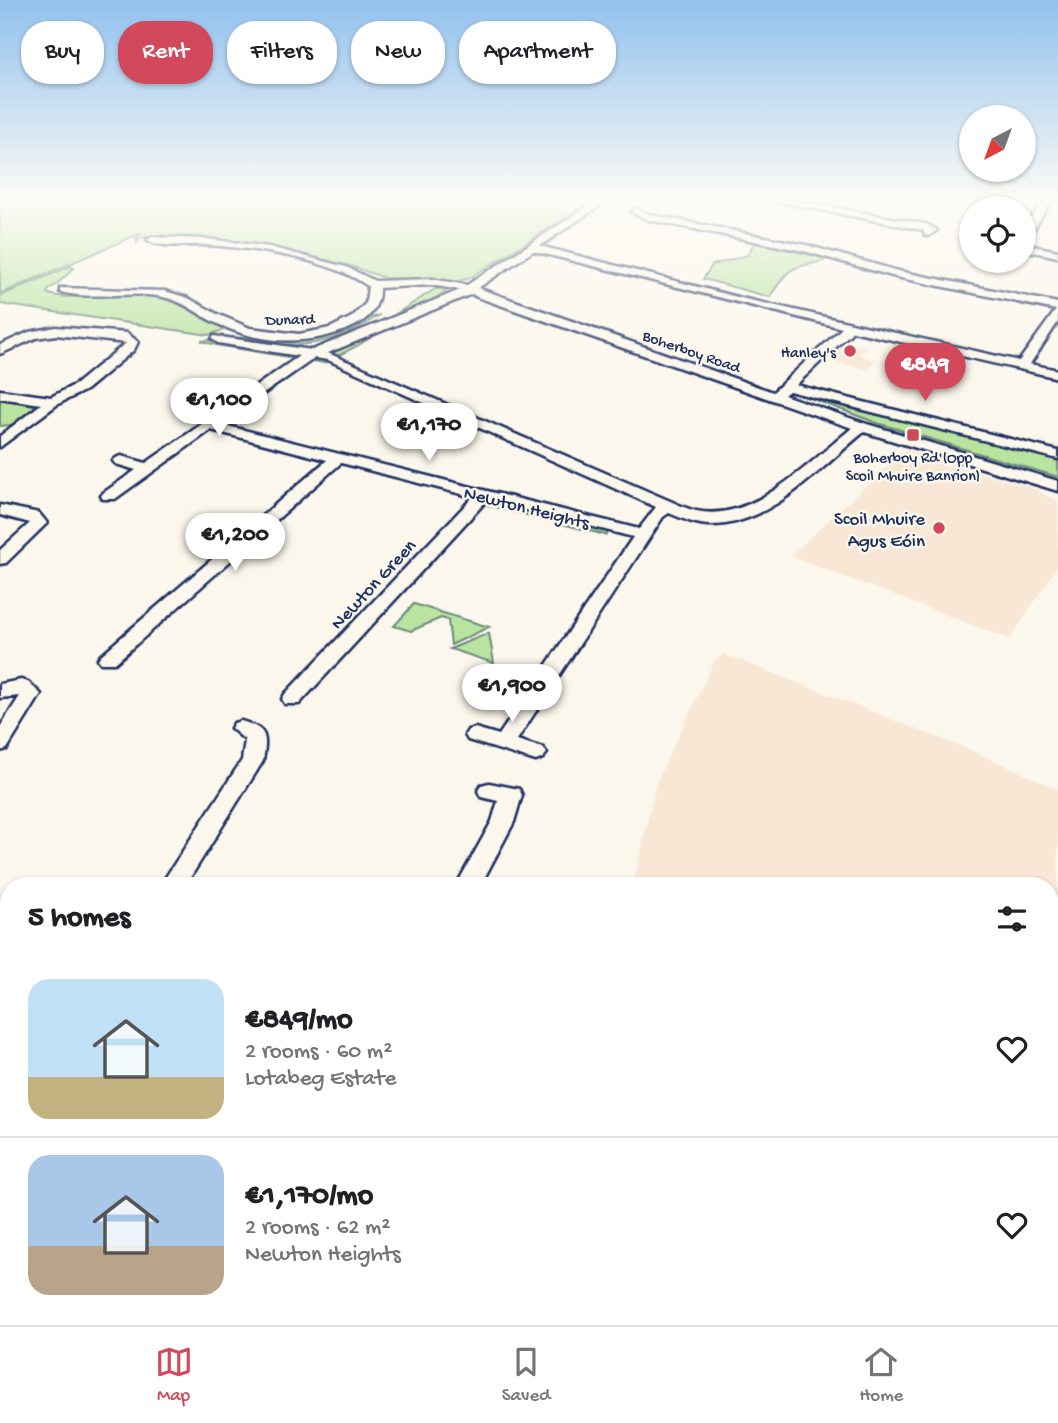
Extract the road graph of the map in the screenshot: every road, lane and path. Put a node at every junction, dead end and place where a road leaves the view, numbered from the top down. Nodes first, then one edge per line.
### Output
1 (310, 261) edge
2 (509, 261) edge
3 (585, 261) edge
4 (850, 261) edge
5 (373, 285) junction
6 (64, 289) dead end
7 (472, 289) junction
8 (1058, 307) edge
9 (1058, 313) edge
10 (850, 327) junction
11 (218, 339) dead end
12 (0, 350) edge
13 (315, 354) junction
14 (1023, 366) junction
15 (1058, 374) edge
16 (80, 387) junction
17 (97, 389) dead end
18 (780, 392) junction
19 (0, 394) edge
20 (53, 401) junction
21 (207, 425) junction
22 (862, 427) junction
23 (4, 437) edge
24 (1058, 455) edge
25 (337, 459) junction
26 (121, 461) dead end
27 (147, 468) junction
28 (1058, 486) edge
29 (483, 495) junction
30 (109, 496) dead end
31 (667, 506) junction
32 (0, 510) edge
33 (643, 535) junction
34 (0, 559) edge
35 (108, 659) dead end
36 (0, 691) edge
37 (292, 699) dead end
38 (256, 732) dead end
39 (475, 735) dead end
40 (0, 744) edge
41 (504, 744) junction
42 (536, 753) dead end
43 (489, 791) dead end
44 (178, 877) edge
45 (473, 877) edge

1 - 5 street
2 - 7 street
3 - 10 street
4 - 8 street
5 - 6 street, Dunard
5 - 7 street
7 - 13 street
7 - 18 street, Boherboy Road
9 - 14 street
10 - 14 street
10 - 18 street
11 - 13 street
12 - 16 street
13 - 21 street
13 - 31 street
14 - 15 street
16 - 17 street
16 - 20 street
18 - 22 street, Boherboy Road
18 - 24 street
19 - 20 street
20 - 23 street
21 - 25 street, Newton Heights
21 - 27 street
22 - 28 street, Boherboy Road
22 - 31 street
25 - 29 street, Newton Heights
25 - 35 street
26 - 27 street
27 - 30 street
29 - 33 street, Newton Heights
29 - 37 street, Newton Green
31 - 33 street
32 - 34 street
33 - 41 street
36 - 40 street
38 - 44 street
39 - 41 street
41 - 42 street
43 - 45 street

